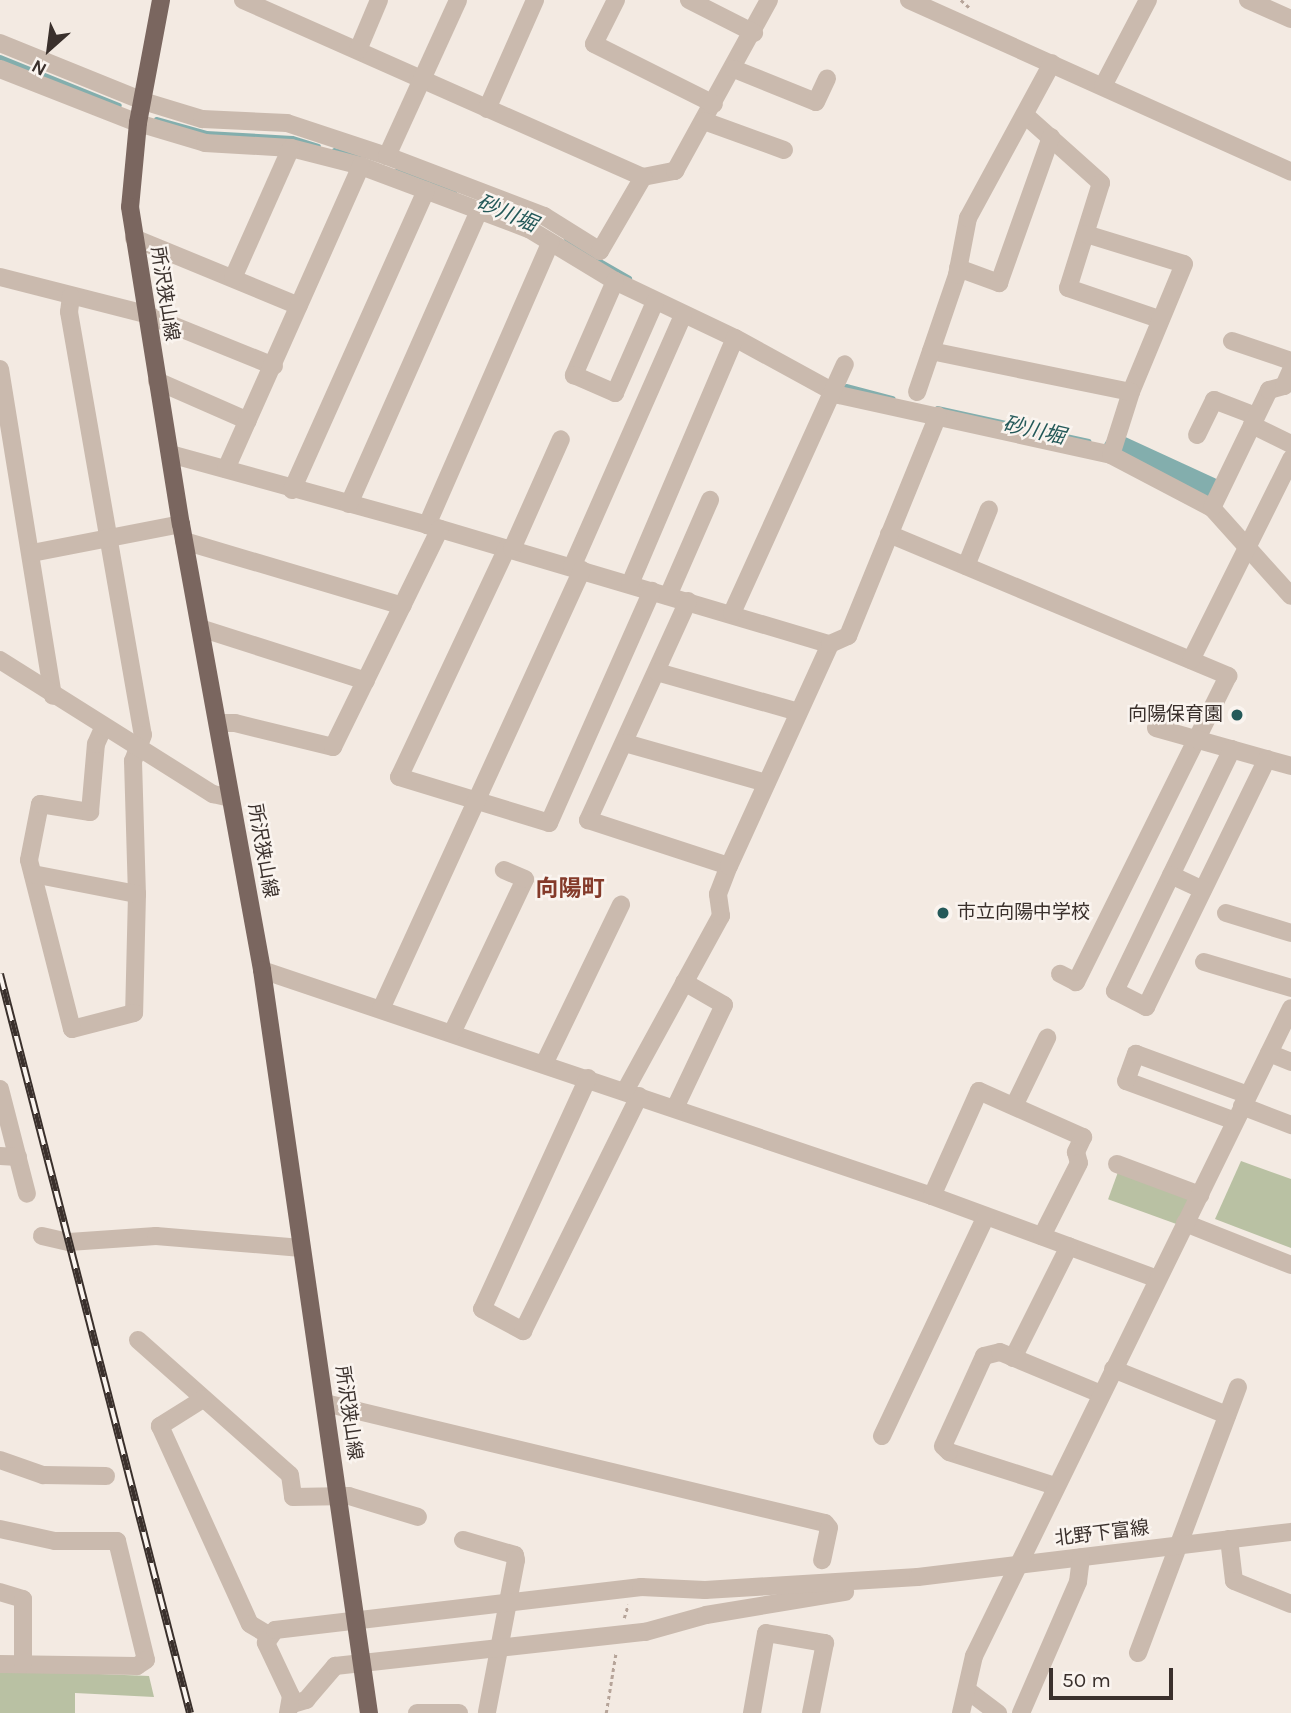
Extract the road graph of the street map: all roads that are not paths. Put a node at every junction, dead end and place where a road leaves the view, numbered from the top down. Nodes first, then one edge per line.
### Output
1 (161, 0) edge
2 (379, 0) edge
3 (458, 0) edge
4 (536, 0) edge
5 (616, 0) edge
6 (689, 0) edge
7 (769, 0) edge
8 (909, 0) edge
9 (1148, 0) edge
10 (1248, 0) edge
11 (252, 2) edge
12 (1291, 19) edge
13 (754, 33) junction
14 (0, 43) edge
15 (358, 50) junction
16 (1052, 63) junction
17 (0, 69) edge
18 (734, 69) junction
19 (827, 78) dead end
20 (422, 80) junction
21 (1103, 86) junction
22 (143, 102) junction
23 (714, 104) junction
24 (487, 109) junction
25 (1025, 115) junction
26 (704, 121) junction
27 (138, 123) junction
28 (1051, 137) junction
29 (291, 148) junction
30 (784, 150) dead end
31 (387, 156) junction
32 (361, 166) junction
33 (1291, 172) edge
34 (643, 177) junction
35 (426, 191) junction
36 (479, 211) junction
37 (1086, 234) junction
38 (134, 237) junction
39 (582, 240) junction
40 (550, 243) junction
41 (573, 257) junction
42 (958, 268) junction
43 (0, 277) edge
44 (233, 278) junction
45 (615, 281) junction
46 (71, 296) junction
47 (655, 302) junction
48 (299, 306) junction
49 (145, 314) junction
50 (683, 315) junction
51 (1160, 319) junction
52 (735, 338) junction
53 (1232, 341) dead end
54 (931, 351) junction
55 (1291, 361) edge
56 (845, 364) dead end
57 (274, 366) junction
58 (0, 369) edge
59 (1291, 370) edge
60 (157, 381) junction
61 (831, 391) junction
62 (917, 392) dead end
63 (1131, 392) junction
64 (3, 397) edge
65 (938, 416) junction
66 (1254, 420) junction
67 (248, 421) junction
68 (1197, 435) dead end
69 (561, 439) dead end
70 (1291, 444) edge
71 (170, 454) junction
72 (1111, 455) junction
73 (1291, 459) edge
74 (226, 469) junction
75 (292, 490) junction
76 (710, 500) dead end
77 (349, 505) junction
78 (1212, 508) junction
79 (989, 509) dead end
80 (433, 527) junction
81 (183, 532) junction
82 (889, 534) junction
83 (109, 538) junction
84 (510, 549) junction
85 (1247, 549) junction
86 (32, 553) junction
87 (966, 566) junction
88 (577, 569) junction
89 (630, 584) junction
90 (661, 593) junction
91 (1291, 596) edge
92 (688, 601) junction
93 (402, 607) junction
94 (732, 613) junction
95 (200, 628) junction
96 (830, 645) junction
97 (0, 660) edge
98 (1191, 660) junction
99 (657, 672) junction
100 (366, 681) junction
101 (53, 696) junction
102 (798, 712) junction
103 (218, 723) junction
104 (103, 728) junction
105 (1156, 728) dead end
106 (1196, 740) junction
107 (625, 743) junction
108 (138, 748) junction
109 (1232, 750) junction
110 (1267, 760) junction
111 (1291, 766) edge
112 (766, 783) junction
113 (231, 798) junction
114 (476, 801) junction
115 (729, 866) junction
116 (504, 870) dead end
117 (33, 874) junction
118 (1171, 875) junction
119 (1203, 890) junction
120 (137, 894) junction
121 (621, 905) dead end
122 (1226, 913) dead end
123 (1291, 933) edge
124 (1204, 962) dead end
125 (262, 970) junction
126 (1060, 974) dead end
127 (684, 982) junction
128 (1291, 988) edge
129 (1291, 1008) edge
130 (381, 1009) junction
131 (452, 1033) junction
132 (1047, 1038) dead end
133 (1269, 1053) junction
134 (1291, 1062) edge
135 (544, 1064) junction
136 (588, 1078) junction
137 (0, 1089) edge
138 (632, 1093) junction
139 (1014, 1106) junction
140 (1242, 1107) junction
141 (674, 1108) junction
142 (1291, 1125) edge
143 (9, 1156) edge
144 (1117, 1164) dead end
145 (27, 1195) dead end
146 (1200, 1195) junction
147 (932, 1196) junction
148 (986, 1216) junction
149 (1185, 1223) junction
150 (42, 1236) dead end
151 (1042, 1236) junction
152 (1069, 1246) junction
153 (302, 1248) junction
154 (1291, 1265) edge
155 (1157, 1279) junction
156 (138, 1340) dead end
157 (1013, 1358) junction
158 (1113, 1369) junction
159 (1238, 1387) dead end
160 (1101, 1394) junction
161 (203, 1399) junction
162 (325, 1403) junction
163 (1227, 1415) junction
164 (882, 1436) dead end
165 (0, 1460) edge
166 (106, 1476) dead end
167 (1055, 1486) junction
168 (338, 1496) junction
169 (418, 1517) dead end
170 (0, 1529) edge
171 (1291, 1532) edge
172 (1229, 1539) junction
173 (463, 1540) dead end
174 (1180, 1545) junction
175 (1081, 1557) junction
176 (822, 1560) dead end
177 (1017, 1566) junction
178 (918, 1577) junction
179 (0, 1592) edge
180 (507, 1603) junction
181 (1291, 1604) edge
182 (356, 1621) junction
183 (268, 1635) junction
184 (499, 1649) junction
185 (1138, 1653) dead end
186 (0, 1664) edge
187 (23, 1664) junction
188 (363, 1664) junction
189 (967, 1690) junction
190 (291, 1708) edge
191 (488, 1712) edge
192 (369, 1713) edge
193 (417, 1713) edge
194 (459, 1713) edge
195 (752, 1713) edge
196 (811, 1713) edge
197 (961, 1713) edge
198 (998, 1713) edge
199 (1021, 1713) edge

1 - 22 main road, 所沢狭山線
2 - 15 street
3 - 20 street
4 - 24 street
5 - 23 street
6 - 13 street
7 - 13 street
8 - 16 street
9 - 21 street
10 - 12 street
11 - 15 street
13 - 18 street
14 - 22 street
15 - 20 street
16 - 21 street
16 - 25 street
17 - 27 street
18 - 19 street
18 - 23 street
20 - 24 street
20 - 31 street
21 - 33 street
22 - 27 main road, 所沢狭山線
22 - 31 street
23 - 26 street
24 - 34 street
25 - 28 street
25 - 42 street
26 - 30 street
26 - 34 street
27 - 29 street
27 - 38 main road, 所沢狭山線
28 - 37 street
28 - 42 street
29 - 32 street
29 - 44 street
31 - 39 street
32 - 35 street
32 - 48 street
34 - 39 street
35 - 36 street
35 - 75 street
36 - 40 street
36 - 77 street
37 - 51 street
37 - 51 street
38 - 44 street
38 - 49 main road, 所沢狭山線
39 - 41 street
40 - 41 street
40 - 80 street
41 - 45 street
42 - 54 street
43 - 46 street
44 - 48 street
45 - 47 street
45 - 47 street
46 - 49 street
46 - 83 street
47 - 50 street
48 - 57 street
49 - 57 street
49 - 60 main road, 所沢狭山線
50 - 52 street
50 - 88 street
51 - 63 street
52 - 61 street
52 - 89 street
53 - 55 street
54 - 62 street
54 - 63 street
56 - 61 street
57 - 67 street
58 - 64 street
59 - 66 street
60 - 67 street
60 - 71 main road, 所沢狭山線
61 - 65 street
61 - 94 street
63 - 72 street
64 - 86 street
65 - 72 street
65 - 82 street
66 - 68 street
66 - 70 street
66 - 78 street
67 - 74 street
69 - 84 street
71 - 74 street
71 - 81 main road, 所沢狭山線
72 - 78 street
73 - 85 street
74 - 75 street
75 - 77 street
76 - 90 street
77 - 80 street
78 - 85 street
79 - 87 street
80 - 84 street
80 - 93 street
81 - 83 street
81 - 93 street
81 - 95 main road, 所沢狭山線
82 - 87 street
82 - 96 street
83 - 86 street
83 - 108 street
84 - 88 street
84 - 114 street
85 - 91 street
85 - 98 street
86 - 101 street
87 - 98 street
88 - 89 street
88 - 114 street
89 - 90 street
90 - 92 street
90 - 114 street
92 - 94 street
92 - 99 street
93 - 100 street
94 - 96 street
95 - 100 street
95 - 103 main road, 所沢狭山線
96 - 102 street
97 - 101 street
98 - 106 street
99 - 102 street
99 - 107 street
100 - 103 street
101 - 104 street
102 - 112 street
103 - 113 main road, 所沢狭山線
104 - 108 street
104 - 117 street
105 - 106 street
106 - 109 street
106 - 126 street
107 - 112 street
107 - 115 street
108 - 113 street
108 - 120 street
109 - 110 street
109 - 118 street
110 - 111 street
110 - 119 street
112 - 115 street
113 - 125 main road, 所沢狭山線
114 - 130 street
115 - 127 street
116 - 131 street
117 - 120 street
117 - 120 street
118 - 119 street
118 - 119 street
121 - 135 street
122 - 123 street
124 - 128 street
125 - 130 street
125 - 153 main road, 所沢狭山線
127 - 138 street
127 - 141 street
129 - 133 street
130 - 131 street
131 - 135 street
132 - 139 street
133 - 134 street
133 - 140 street
135 - 136 street
136 - 138 street
136 - 138 street
137 - 143 street
138 - 141 street
139 - 147 street
139 - 151 street
140 - 140 street
140 - 142 street
140 - 146 street
141 - 147 street
143 - 145 street
144 - 146 street
146 - 149 street
147 - 148 street
148 - 151 street
148 - 164 street
149 - 154 street
149 - 155 street
150 - 153 street
151 - 152 street
152 - 155 street
152 - 157 street
153 - 162 main road, 所沢狭山線
155 - 158 street
156 - 161 street
157 - 160 street
157 - 167 street
158 - 160 street
158 - 163 street
159 - 163 street
160 - 167 street
161 - 168 street
161 - 183 street
162 - 168 main road, 所沢狭山線
162 - 176 street
163 - 174 street
165 - 166 street
167 - 177 street
168 - 169 street
168 - 182 main road, 所沢狭山線
170 - 187 street
171 - 172 street, 北野下富線
172 - 174 street, 北野下富線
172 - 181 street
173 - 180 street
174 - 175 street, 北野下富線
174 - 185 street
175 - 177 street, 北野下富線
175 - 199 street
177 - 178 street, 北野下富線
177 - 189 street
178 - 180 street
178 - 184 street
179 - 187 street
180 - 182 street
180 - 184 street
182 - 183 street
182 - 188 main road, 所沢狭山線
183 - 190 street
184 - 188 street
184 - 191 street
186 - 187 street
188 - 190 street
188 - 192 main road, 所沢狭山線
189 - 197 street
189 - 198 street
193 - 194 street
195 - 196 street

